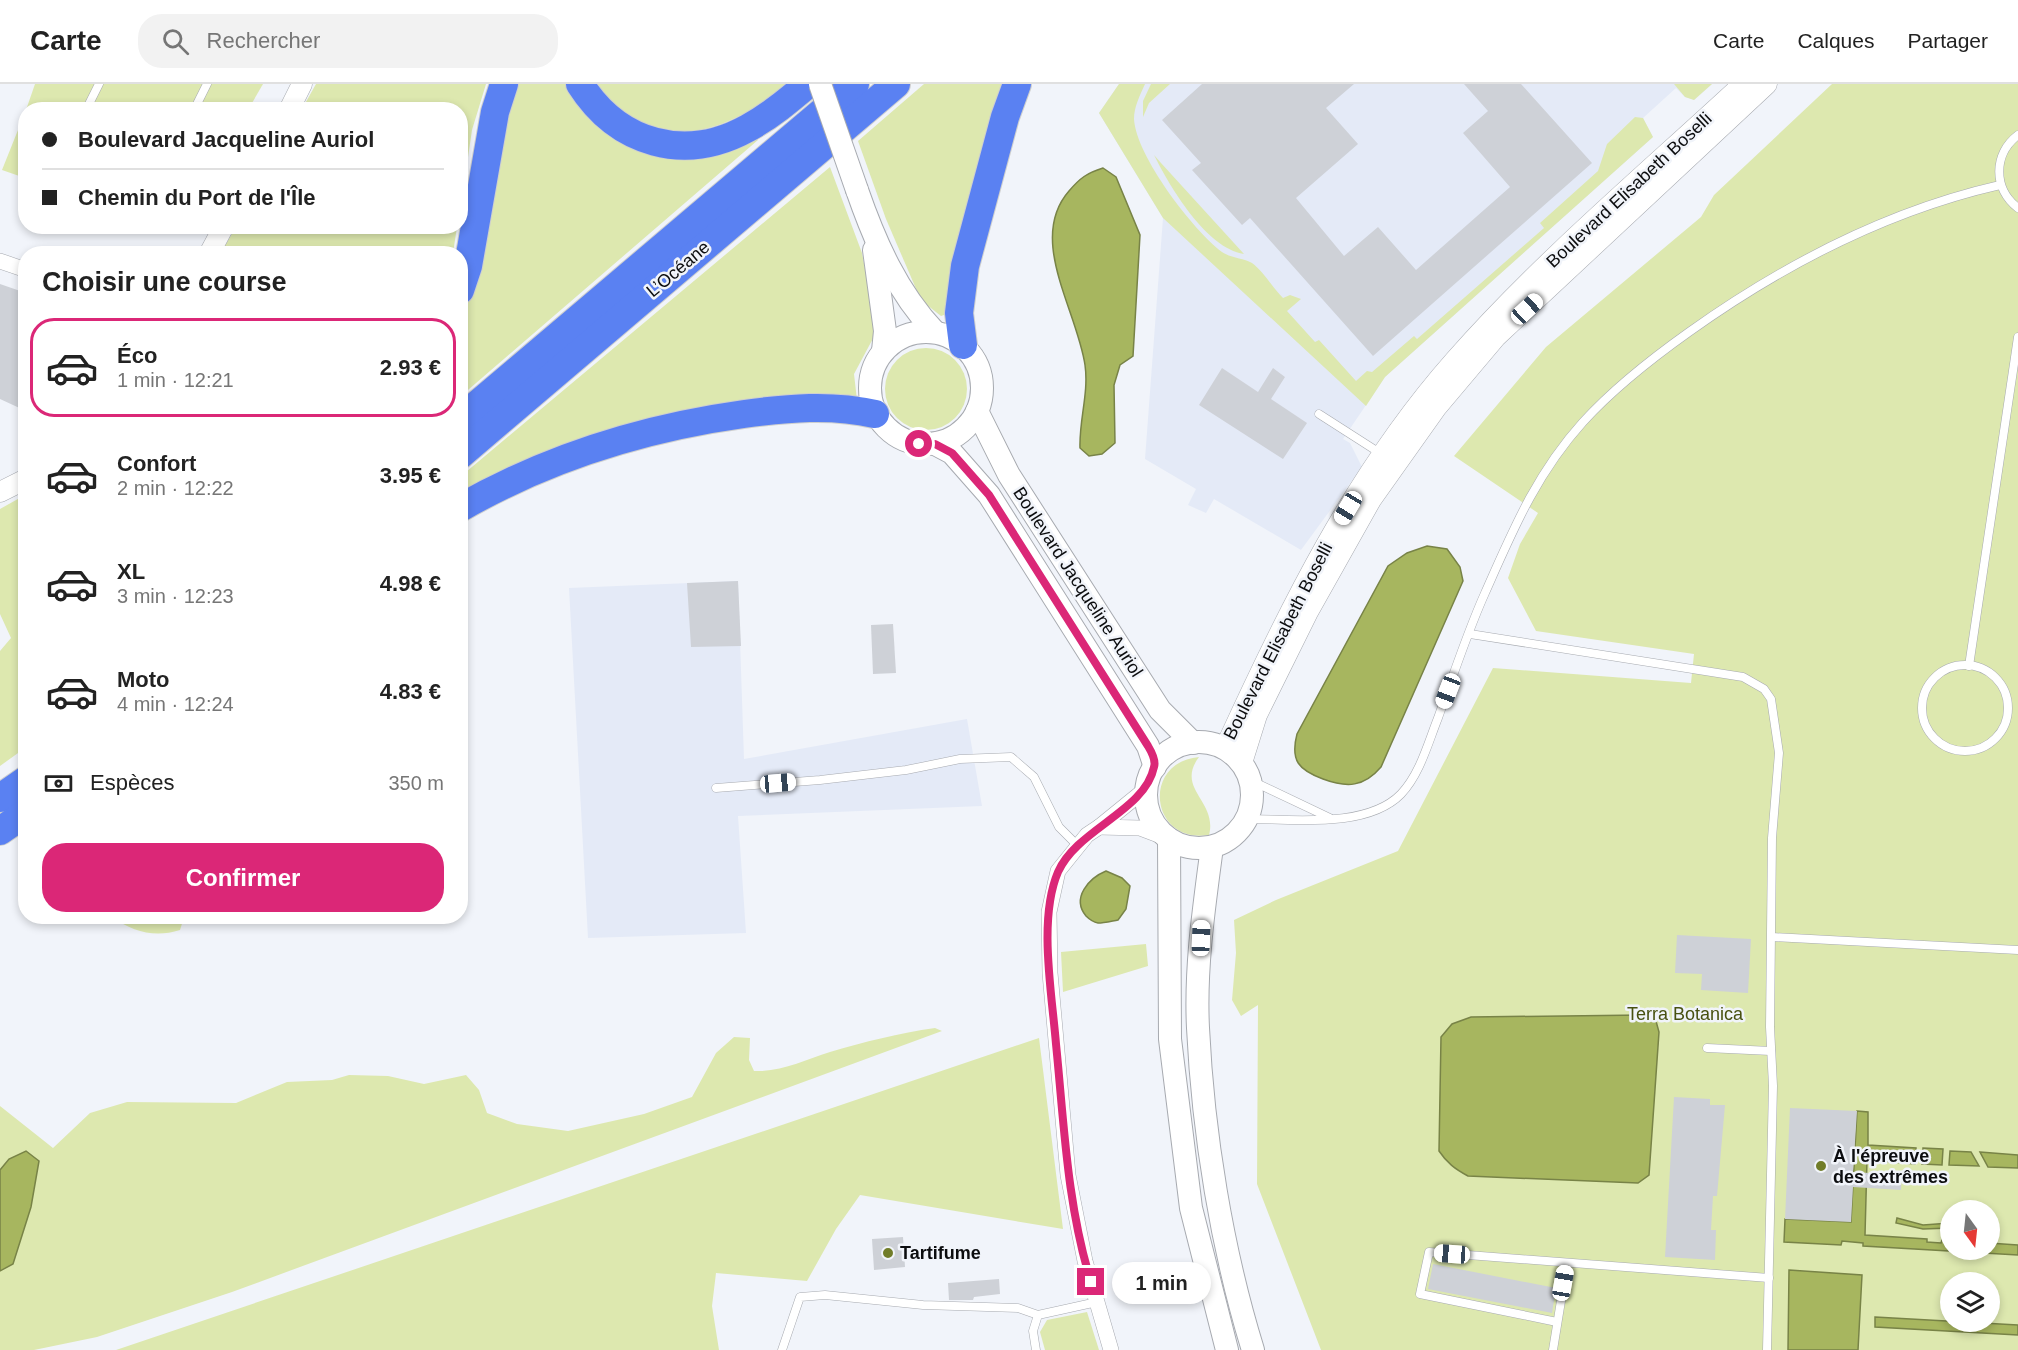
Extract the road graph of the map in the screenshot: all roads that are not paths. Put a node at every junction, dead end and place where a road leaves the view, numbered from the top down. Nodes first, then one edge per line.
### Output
1 (99, 84) edge
2 (207, 84) edge
3 (302, 84) edge
4 (504, 84) edge
5 (580, 84) edge
6 (807, 84) edge
7 (820, 84) edge
8 (855, 84) edge
9 (896, 84) edge
10 (1017, 84) edge
11 (1743, 84) edge
12 (1767, 84) edge
13 (90, 102) edge
14 (198, 102) edge
15 (293, 102) edge
16 (2018, 135) edge
17 (2000, 185) junction
18 (2018, 208) edge
19 (871, 231) junction
20 (0, 261) edge
21 (468, 266) edge
22 (18, 267) edge
23 (934, 332) junction
24 (2018, 337) edge
25 (963, 345) junction
26 (883, 351) junction
27 (978, 411) junction
28 (468, 412) edge
29 (875, 414) junction
30 (1319, 414) dead end
31 (935, 444) junction
32 (468, 448) edge
33 (1384, 455) junction
34 (18, 483) edge
35 (0, 492) edge
36 (468, 504) edge
37 (1470, 634) junction
38 (1969, 666) junction
39 (1193, 743) junction
40 (1225, 748) junction
41 (1246, 771) junction
42 (1151, 777) junction
43 (716, 788) dead end
44 (18, 791) edge
45 (1247, 819) junction
46 (1331, 819) junction
47 (1099, 827) junction
48 (0, 831) edge
49 (1169, 839) junction
50 (1078, 846) junction
51 (1212, 847) junction
52 (1772, 937) junction
53 (2018, 950) edge
54 (1707, 1048) dead end
55 (1772, 1051) junction
56 (1566, 1264) junction
57 (1769, 1278) junction
58 (1097, 1302) junction
59 (1038, 1315) junction
60 (1557, 1322) junction
61 (782, 1350) edge
62 (1036, 1350) edge
63 (1111, 1350) edge
64 (1227, 1350) edge
65 (1253, 1350) edge
66 (1553, 1350) edge
67 (1767, 1350) edge

1 - 13 lane
2 - 14 lane
3 - 15 street
4 - 21 highway
5 - 6 highway
7 - 19 main road, bridge
8 - 28 highway, L’Océane
9 - 32 highway, L’Océane
10 - 25 highway
11 - 33 street, Boulevard Elisabeth Boselli
12 - 41 street
16 - 17 lane
17 - 18 lane
17 - 37 lane
19 - 23 main road
19 - 26 main road
20 - 22 street
23 - 25 main road
23 - 26 main road
24 - 38 lane
25 - 27 main road
26 - 29 main road
27 - 31 main road
27 - 39 main road, Boulevard Jacqueline Auriol
29 - 31 main road
29 - 36 highway
30 - 33 lane
31 - 42 main road, Boulevard Jacqueline Auriol
33 - 40 street, Boulevard Elisabeth Boselli
34 - 35 street
37 - 46 lane
37 - 52 lane
38 - 38 lane
39 - 40 main road
39 - 42 main road
40 - 41 main road
41 - 45 main road
41 - 46 lane
42 - 47 street
42 - 49 main road
43 - 50 lane
44 - 48 highway
45 - 46 lane
45 - 51 main road
47 - 49 street
47 - 50 street
49 - 51 main road
49 - 64 main road
50 - 58 street
51 - 65 main road
52 - 53 lane
52 - 55 lane
54 - 55 lane
55 - 57 lane
56 - 57 lane
56 - 60 lane
56 - 60 lane
57 - 67 lane
58 - 59 lane
58 - 63 street
59 - 61 lane
59 - 62 lane
60 - 66 lane

